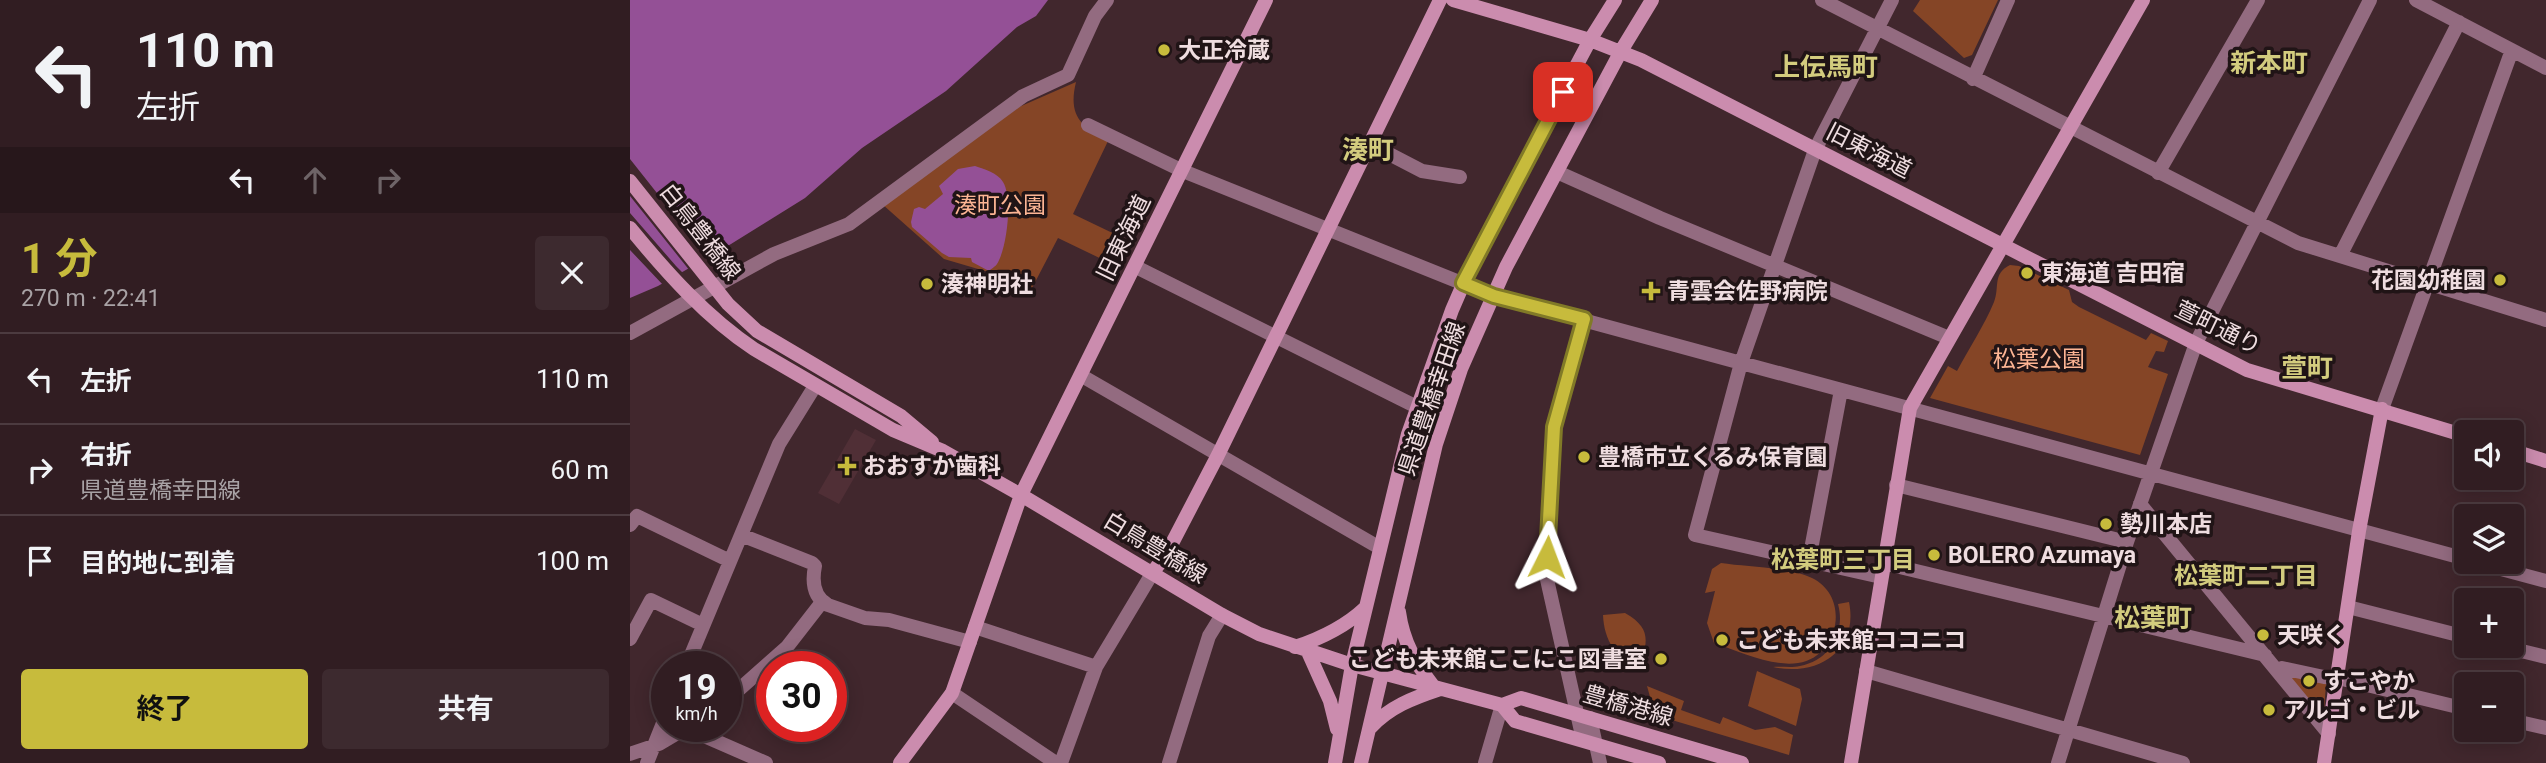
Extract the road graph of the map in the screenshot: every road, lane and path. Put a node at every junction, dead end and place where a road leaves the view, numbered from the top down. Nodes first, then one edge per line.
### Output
1 (1107, 0) edge
2 (1266, 0) edge
3 (1440, 0) edge
4 (1453, 0) edge
5 (1615, 0) edge
6 (1652, 0) edge
7 (1822, 0) edge
8 (1892, 0) edge
9 (2008, 0) edge
10 (2143, 0) edge
11 (2258, 0) edge
12 (2370, 0) edge
13 (2416, 0) edge
14 (2459, 22) junction
15 (1878, 29) junction
16 (1590, 40) junction
17 (2512, 50) junction
18 (1621, 51) junction
19 (2546, 68) edge
20 (1973, 79) junction
21 (1088, 125) dead end
22 (2070, 127) junction
23 (1370, 144) junction
24 (1815, 150) junction
25 (1183, 171) junction
26 (1557, 172) junction
27 (2158, 173) junction
28 (1460, 177) dead end
29 (630, 181) edge
30 (2257, 223) junction
31 (630, 228) edge
32 (1327, 230) junction
33 (2002, 244) junction
34 (2340, 256) junction
35 (1776, 264) junction
36 (1136, 267) junction
37 (1463, 283) junction
38 (2427, 283) junction
39 (712, 285) junction
40 (692, 296) junction
41 (1494, 296) junction
42 (1584, 319) junction
43 (2546, 320) edge
44 (630, 333) edge
45 (1275, 337) junction
46 (1949, 338) junction
47 (2196, 343) junction
48 (1741, 363) junction
49 (1082, 376) junction
50 (815, 386) junction
51 (1840, 390) junction
52 (1417, 407) junction
53 (1910, 408) junction
54 (2382, 409) junction
55 (2454, 432) edge
56 (943, 451) junction
57 (2524, 454) edge
58 (1218, 455) junction
59 (2546, 461) edge
60 (2150, 472) junction
61 (1896, 485) junction
62 (1021, 495) junction
63 (2140, 504) junction
64 (630, 526) edge
65 (2359, 531) junction
66 (741, 535) junction
67 (2127, 542) junction
68 (1380, 548) junction
69 (2454, 556) edge
70 (1809, 560) junction
71 (730, 561) junction
72 (1882, 570) junction
73 (1153, 572) junction
74 (2520, 574) edge
75 (2546, 581) edge
76 (822, 602) junction
77 (1398, 604) junction
78 (2348, 607) junction
79 (1365, 608) junction
80 (1222, 615) junction
81 (2104, 617) junction
82 (702, 625) junction
83 (975, 627) junction
84 (2454, 634) edge
85 (630, 639) edge
86 (970, 642) junction
87 (1302, 650) junction
88 (691, 651) edge
89 (2524, 652) edge
90 (2265, 655) junction
91 (2546, 657) edge
92 (1352, 665) junction
93 (1096, 667) junction
94 (1866, 671) junction
95 (2277, 671) junction
96 (1381, 673) junction
97 (2338, 678) junction
98 (742, 687) edge
99 (1438, 688) junction
100 (952, 694) junction
101 (1502, 705) junction
102 (2454, 706) edge
103 (1585, 716) junction
104 (2524, 723) edge
105 (2546, 728) edge
106 (1368, 729) junction
107 (2069, 729) junction
108 (2329, 734) junction
109 (1339, 738) junction
110 (655, 742) edge
111 (660, 742) edge
112 (720, 742) edge
113 (1589, 742) junction
114 (654, 745) junction
115 (630, 754) edge
116 (647, 763) edge
117 (766, 763) edge
118 (900, 763) edge
119 (1059, 763) edge
120 (1169, 763) edge
121 (1335, 763) edge
122 (1361, 763) edge
123 (1485, 763) edge
124 (1600, 763) edge
125 (1660, 763) edge
126 (1742, 763) edge
127 (1851, 763) edge
128 (2059, 763) edge
129 (2183, 763) edge
130 (2325, 763) edge

1 - 39 street
2 - 25 street, 旧東海道
3 - 23 street
4 - 16 street, 旧東海道
5 - 16 street, 県道豊橋幸田線
6 - 18 street, 県道豊橋幸田線
7 - 15 street
8 - 15 street
9 - 20 street
10 - 22 street
11 - 27 street
12 - 30 street
13 - 14 street
14 - 17 street
14 - 34 street
15 - 20 street
15 - 24 street
16 - 18 street, 旧東海道
16 - 37 street, 県道豊橋幸田線
17 - 19 street
17 - 38 street
18 - 24 street, 旧東海道
18 - 26 street, 県道豊橋幸田線
20 - 22 street
21 - 25 street
22 - 27 street
22 - 33 street
23 - 28 street
23 - 32 street
24 - 33 street, 旧東海道
24 - 35 street
25 - 32 street
25 - 36 street, 旧東海道
26 - 35 street
26 - 41 street, 県道豊橋幸田線
27 - 30 street
29 - 39 street, 白鳥豊橋線
30 - 34 street
30 - 47 street
31 - 40 street, 白鳥豊橋線
32 - 37 street
32 - 45 street
33 - 46 street
33 - 47 street, 萱町通り
34 - 38 street
35 - 46 street
35 - 48 street
36 - 45 street
36 - 49 street, 旧東海道
37 - 41 street
37 - 52 street, 県道豊橋幸田線
38 - 43 street
38 - 54 street
39 - 40 street
39 - 56 street, 白鳥豊橋線
40 - 44 street
40 - 50 street, 白鳥豊橋線
41 - 42 street
41 - 77 street, 県道豊橋幸田線
42 - 48 street
42 - 103 street
45 - 52 street
45 - 58 street
46 - 53 street
47 - 54 street, 萱町通り
47 - 60 street
48 - 51 street
48 - 70 street
49 - 58 street
49 - 62 street, 旧東海道
50 - 56 street, 白鳥豊橋線
50 - 66 street
51 - 53 street
51 - 70 street
52 - 68 street, 県道豊橋幸田線
53 - 60 street
53 - 61 street
54 - 55 street, 萱町通り
54 - 65 street
56 - 62 street, 白鳥豊橋線
57 - 59 street
58 - 68 street
58 - 73 street
60 - 63 street
60 - 65 street
61 - 67 street
61 - 72 street
62 - 73 street, 白鳥豊橋線
62 - 83 street, 旧東海道
63 - 67 street
63 - 90 street
64 - 71 street
65 - 69 street
65 - 78 street
66 - 71 street
66 - 76 street
67 - 81 street
68 - 79 street, 県道豊橋幸田線
70 - 72 street
71 - 82 street
72 - 81 street
72 - 94 street
73 - 80 street, 白鳥豊橋線
73 - 93 street
74 - 75 street
76 - 86 street
76 - 98 street
77 - 96 street, 県道豊橋幸田線
77 - 99 street
78 - 84 street
78 - 97 street
79 - 87 street
79 - 92 street, 県道豊橋幸田線
80 - 87 street, 白鳥豊橋線
80 - 120 street
81 - 90 street
81 - 107 street
82 - 85 street
82 - 88 street
83 - 86 street, 旧東海道
83 - 93 street
86 - 100 street, 旧東海道
87 - 92 street, 白鳥豊橋線
87 - 109 street
89 - 91 street
90 - 95 street
92 - 96 street, 豊橋港線
92 - 109 street, 県道豊橋幸田線
93 - 119 street
94 - 107 street
94 - 127 street
95 - 97 street
95 - 108 street
96 - 99 street, 豊橋港線
96 - 106 street, 県道豊橋幸田線
97 - 102 street
97 - 108 street
99 - 101 street, 豊橋港線
99 - 106 street
100 - 118 street, 旧東海道
100 - 119 street
101 - 103 street, 豊橋港線
101 - 113 street, 豊橋港線
101 - 123 street
103 - 113 street
103 - 126 street, 豊橋港線
104 - 105 street
106 - 122 street, 県道豊橋幸田線
107 - 128 street
107 - 129 street
108 - 130 street
109 - 121 street, 県道豊橋幸田線
110 - 114 street
111 - 114 street
112 - 117 street
113 - 124 street
113 - 125 street, 豊橋港線
114 - 115 street
114 - 116 street

